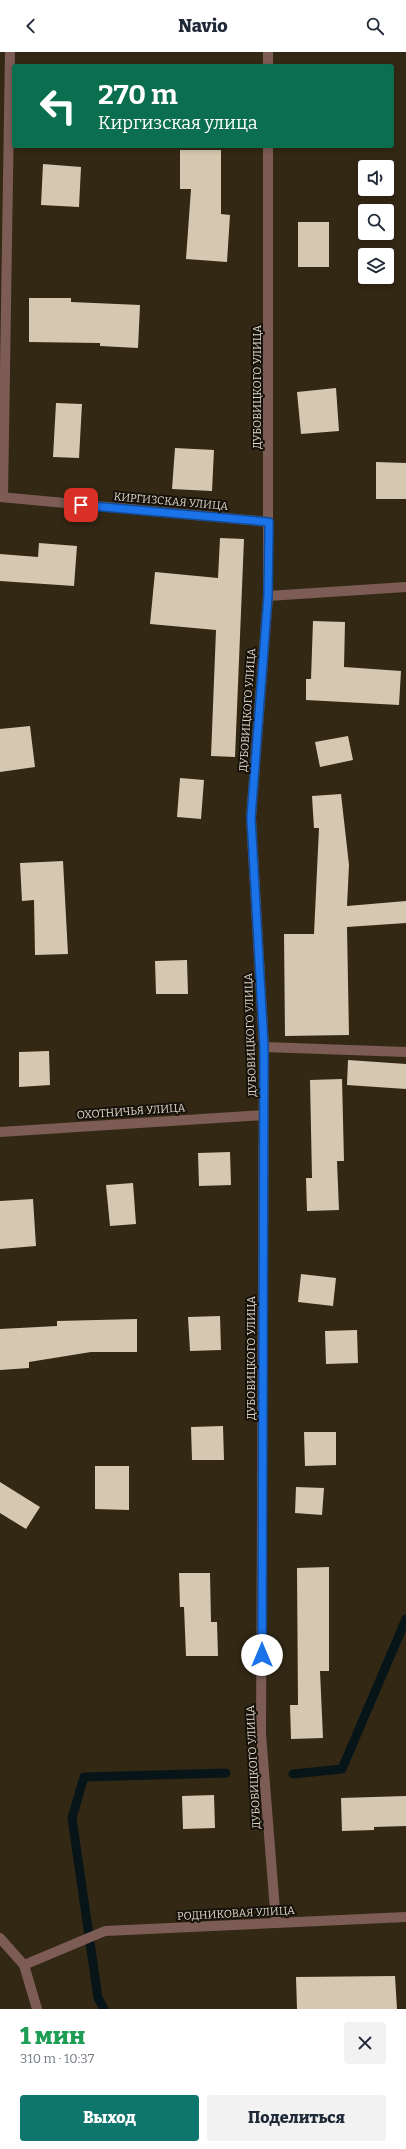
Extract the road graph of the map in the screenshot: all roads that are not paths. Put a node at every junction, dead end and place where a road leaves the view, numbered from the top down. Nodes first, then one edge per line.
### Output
1 (10, 52) edge
2 (268, 52) edge
3 (268, 64) edge
4 (268, 148) edge
5 (2, 497) edge
6 (269, 522) junction
7 (406, 586) edge
8 (268, 596) junction
9 (264, 1047) junction
10 (406, 1052) edge
11 (264, 1115) junction
12 (0, 1132) edge
13 (406, 1917) edge
14 (276, 1923) junction
15 (0, 1938) edge
16 (24, 1965) junction
17 (37, 2009) edge

1 - 5 street
2 - 3 street
4 - 6 street, ДУБОВИЦКОГО УЛИЦА
5 - 6 street, КИРГИЗСКАЯ УЛИЦА
6 - 8 street, ДУБОВИЦКОГО УЛИЦА
7 - 8 street
8 - 9 street, ДУБОВИЦКОГО УЛИЦА
9 - 10 street
9 - 11 street, ДУБОВИЦКОГО УЛИЦА
11 - 12 street, ОХОТНИЧЬЯ УЛИЦА
11 - 14 street, ДУБОВИЦКОГО УЛИЦА
13 - 14 street, РОДНИКОВАЯ УЛИЦА
14 - 16 street, РОДНИКОВАЯ УЛИЦА
15 - 16 street
16 - 17 street

